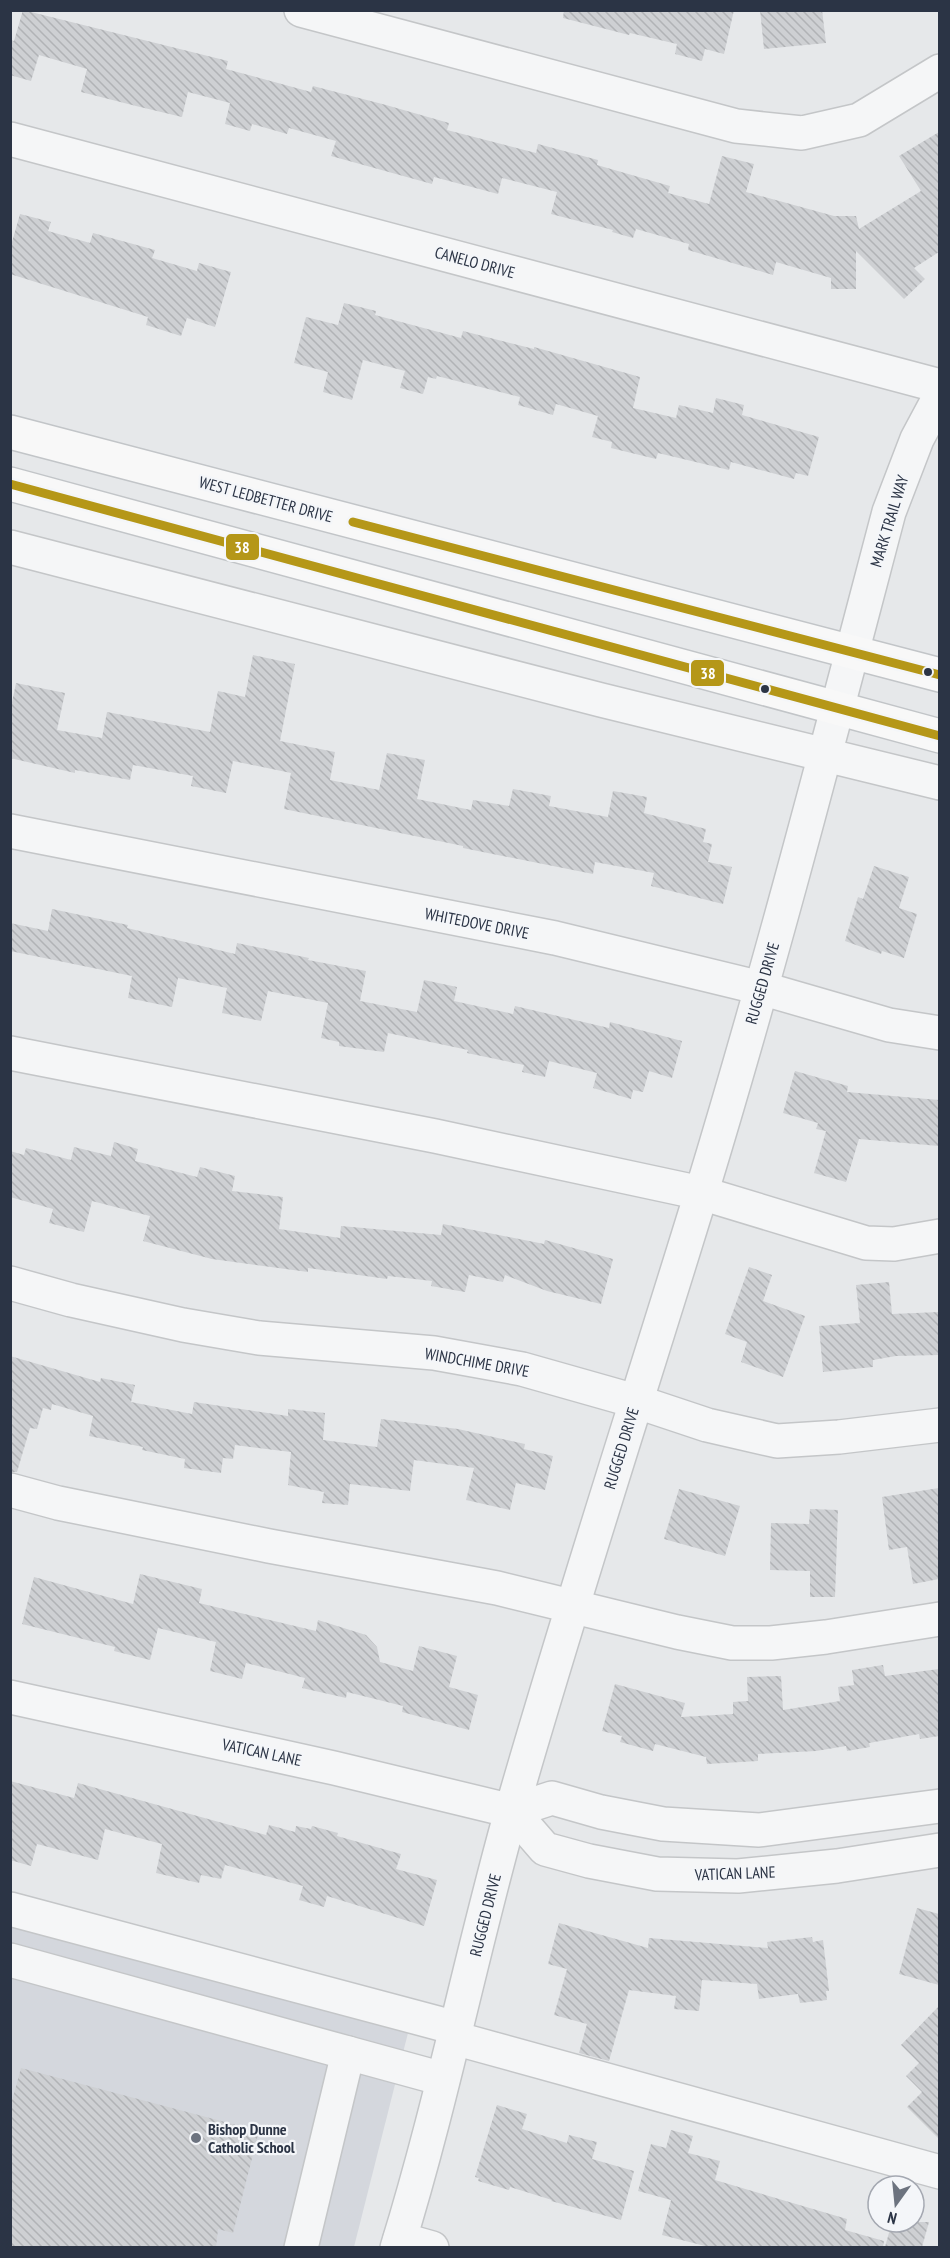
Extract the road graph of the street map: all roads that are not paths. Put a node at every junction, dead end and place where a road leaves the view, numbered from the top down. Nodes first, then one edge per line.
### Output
1 (301, 10) edge
2 (939, 71) edge
3 (10, 139) edge
4 (939, 386) edge
5 (939, 396) edge
6 (21, 435) edge
7 (15, 485) edge
8 (10, 547) edge
9 (852, 651) junction
10 (939, 675) edge
11 (836, 707) junction
12 (939, 736) edge
13 (823, 756) junction
14 (939, 783) edge
15 (10, 831) edge
16 (761, 988) junction
17 (939, 1033) edge
18 (10, 1053) edge
19 (701, 1193) junction
20 (939, 1236) edge
21 (10, 1283) edge
22 (635, 1401) junction
23 (939, 1425) edge
24 (10, 1490) edge
25 (573, 1605) junction
26 (939, 1620) edge
27 (10, 1697) edge
28 (939, 1806) edge
29 (512, 1812) junction
30 (939, 1850) edge
31 (10, 1909) edge
32 (10, 1960) edge
33 (455, 2033) junction
34 (348, 2053) junction
35 (443, 2079) junction
36 (939, 2172) edge
37 (399, 2243) edge
38 (301, 2247) edge
39 (432, 2247) edge

1 - 2 street
3 - 4 street, CANELO DRIVE
5 - 9 street, MARK TRAIL WAY
6 - 7 main road
6 - 9 main road, WEST LEDBETTER DRIVE
7 - 11 main road
8 - 13 street
9 - 10 main road, WEST LEDBETTER DRIVE
9 - 11 street, RUGGED DRIVE
11 - 12 main road
11 - 13 street, RUGGED DRIVE
13 - 14 street
13 - 16 street, RUGGED DRIVE
15 - 16 street, WHITEDOVE DRIVE
16 - 17 street, WHITEDOVE DRIVE
16 - 19 street, RUGGED DRIVE
18 - 19 street
19 - 20 street
19 - 22 street, RUGGED DRIVE
21 - 22 street, WINDCHIME DRIVE
22 - 23 street, WINDCHIME DRIVE
22 - 25 street, RUGGED DRIVE
24 - 25 street
25 - 26 street
25 - 29 street, RUGGED DRIVE
27 - 29 street, VATICAN LANE
28 - 29 street
29 - 30 street, VATICAN LANE
29 - 33 street, RUGGED DRIVE
31 - 33 street
32 - 34 street
33 - 35 street, RUGGED DRIVE
33 - 36 street
34 - 35 street
34 - 38 street
35 - 37 street, RUGGED DRIVE
37 - 39 street

